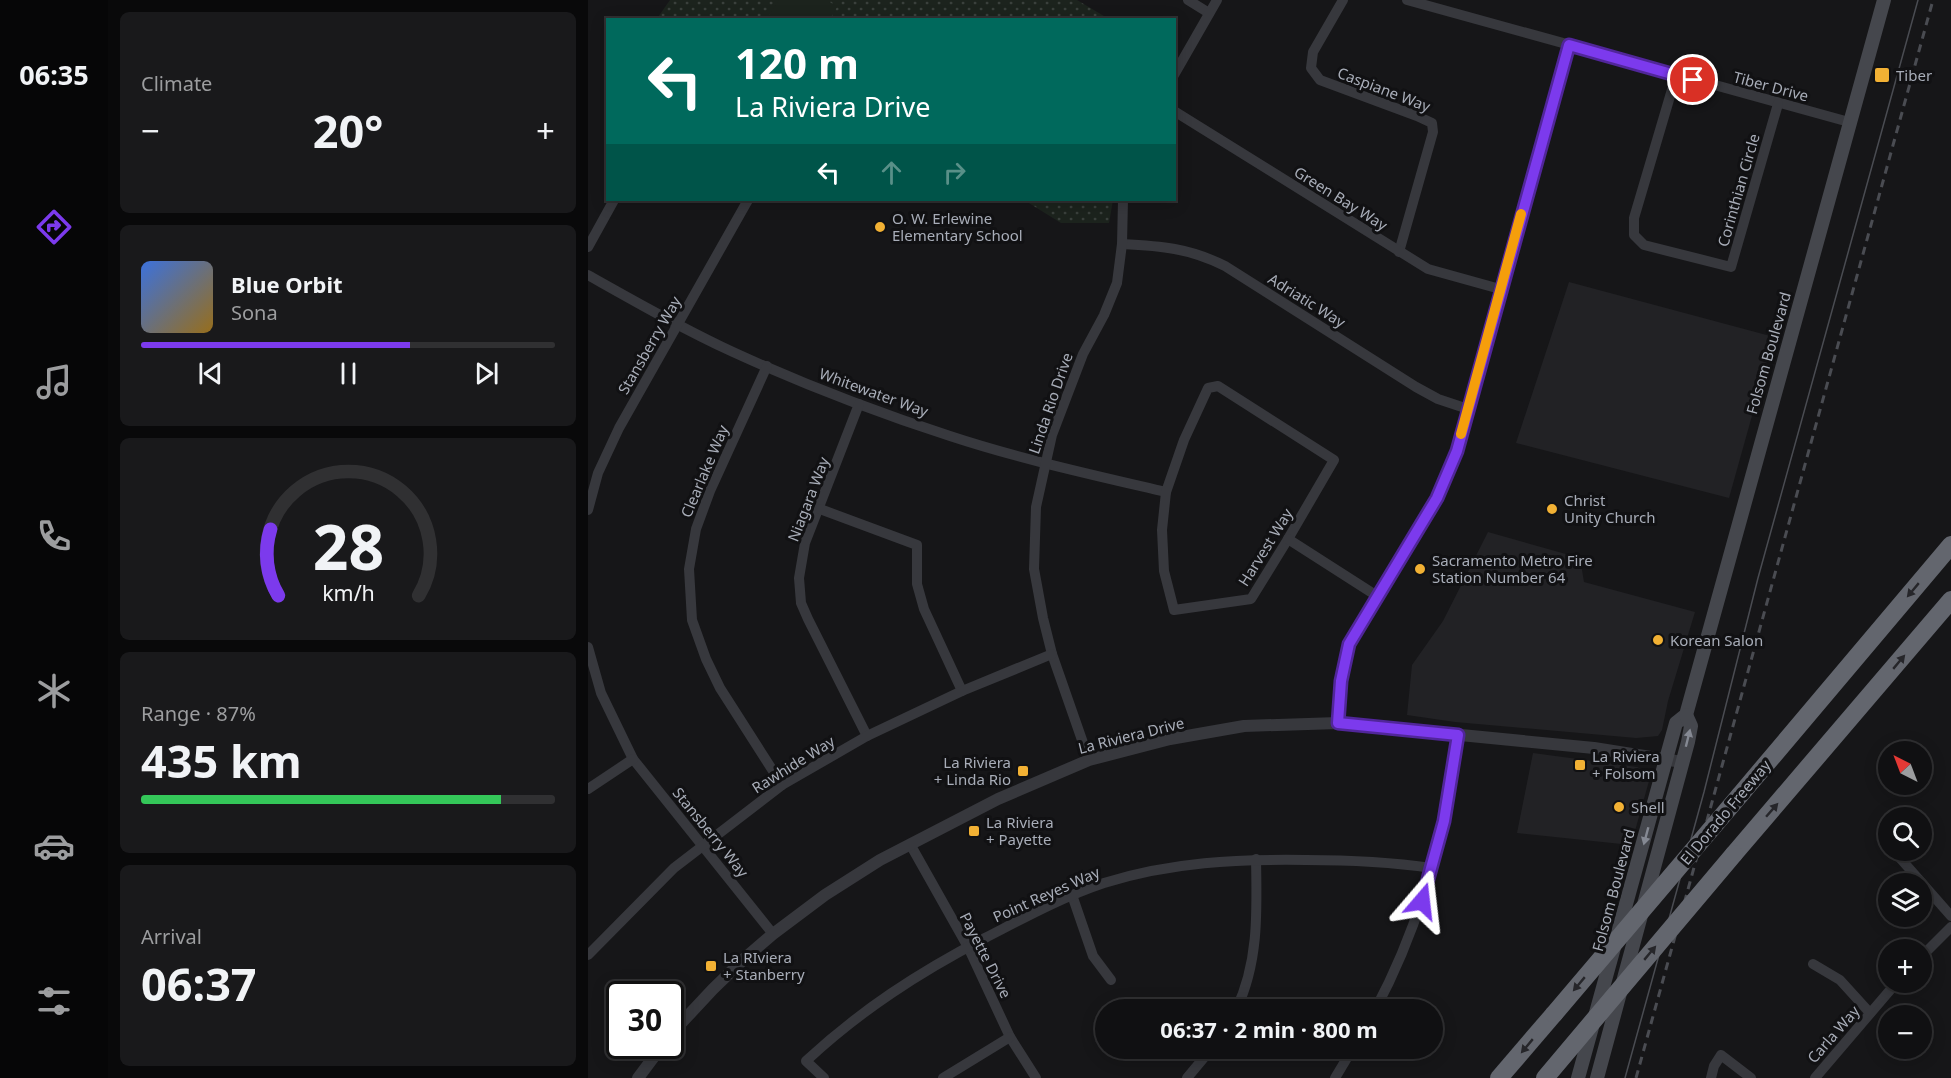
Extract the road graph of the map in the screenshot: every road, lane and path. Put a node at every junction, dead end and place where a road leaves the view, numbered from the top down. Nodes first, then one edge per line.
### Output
1 (1188, 0) edge
2 (1217, 0) edge
3 (1343, 0) edge
4 (1407, 0) edge
5 (1884, 0) edge
6 (1209, 13) junction
7 (1569, 45) junction
8 (1176, 71) edge
9 (1676, 76) junction
10 (1778, 104) junction
11 (1176, 112) edge
12 (1850, 122) junction
13 (613, 201) edge
14 (747, 201) edge
15 (1124, 201) edge
16 (1122, 244) junction
17 (588, 247) edge
18 (1399, 252) junction
19 (588, 275) edge
20 (1500, 289) junction
21 (678, 325) junction
22 (766, 366) junction
23 (860, 404) junction
24 (1468, 409) junction
25 (1045, 463) junction
26 (1166, 492) junction
27 (820, 509) junction
28 (588, 510) edge
29 (1288, 539) junction
30 (1951, 545) edge
31 (1377, 596) junction
32 (1951, 600) edge
33 (588, 647) edge
34 (1052, 654) junction
35 (962, 691) junction
36 (1686, 715) junction
37 (1338, 723) junction
38 (1458, 735) junction
39 (867, 736) junction
40 (633, 759) junction
41 (1666, 759) junction
42 (1089, 760) junction
43 (1682, 762) junction
44 (782, 785) junction
45 (588, 789) edge
46 (910, 844) junction
47 (703, 845) junction
48 (1256, 859) junction
49 (1903, 861) edge
50 (1432, 868) junction
51 (1072, 895) junction
52 (1951, 916) edge
53 (1951, 927) edge
54 (773, 934) junction
55 (1932, 946) edge
56 (968, 947) junction
57 (589, 951) edge
58 (1813, 964) dead end
59 (1111, 980) dead end
60 (1887, 993) edge
61 (1240, 999) edge
62 (1380, 999) edge
63 (1870, 1013) junction
64 (684, 1020) edge
65 (1010, 1037) junction
66 (652, 1059) edge
67 (1203, 1059) edge
68 (1346, 1059) edge
69 (638, 1078) edge
70 (824, 1078) edge
71 (943, 1078) edge
72 (1036, 1078) edge
73 (1187, 1078) edge
74 (1335, 1078) edge
75 (1499, 1078) edge
76 (1545, 1078) edge
77 (1578, 1078) edge
78 (1597, 1078) edge
79 (1711, 1078) edge
80 (1751, 1078) edge
81 (1815, 1078) edge

1 - 6 street
2 - 6 street
3 - 18 street, Caspiane Way
4 - 7 street, Tiber Drive
5 - 12 main road, Folsom Boulevard
6 - 8 street
7 - 9 street, Tiber Drive
7 - 20 street
9 - 10 street, Tiber Drive
9 - 10 street, Corinthian Circle
10 - 12 street, Tiber Drive
11 - 18 street, Green Bay Way
12 - 36 main road, Folsom Boulevard
13 - 17 street
14 - 21 street, Stansberry Way
15 - 16 street, Linda Rio Drive
16 - 24 street, Adriatic Way
16 - 25 street, Linda Rio Drive
18 - 20 street, Green Bay Way
19 - 21 street, Whitewater Way
20 - 24 street
21 - 22 street, Whitewater Way
21 - 28 street, Stansberry Way
22 - 23 street, Whitewater Way
22 - 44 street, Clearlake Way
23 - 25 street, Whitewater Way
23 - 27 street, Niagara Way
24 - 31 street
25 - 26 street, Whitewater Way
25 - 34 street, Linda Rio Drive
26 - 29 street, Harvest Way
26 - 29 street, Harvest Way
27 - 35 street
27 - 39 street, Niagara Way
29 - 31 street
30 -> 75 highway, El Dorado Freeway, bridge
31 - 37 street
76 -> 32 highway, bridge
33 - 40 street, Stansberry Way
34 - 35 street, Rawhide Way
34 - 42 street, Linda Rio Drive
35 - 39 street, Rawhide Way
36 - 41 main road, Folsom Boulevard
43 -> 36 main road, Folsom Boulevard
37 - 38 street, La Riviera Drive
37 - 42 street, La Riviera Drive
38 - 41 street, La Riviera Drive
38 - 50 street
39 - 44 street, Rawhide Way
40 - 45 street
40 - 47 street, Stansberry Way
41 - 43 street, La Riviera Drive
41 -> 77 main road, Folsom Boulevard
42 - 46 street, La Riviera Drive
43 - 78 main road, Folsom Boulevard
44 - 47 street, Rawhide Way
46 - 54 street, La Riviera Drive
46 - 56 street, Payette Drive
47 - 54 street, Stansberry Way
47 - 57 street, Rawhide Way
48 - 50 street, Point Reyes Way
48 - 51 street, Point Reyes Way
48 - 61 street
49 - 52 street
50 - 62 street
51 - 56 street, Point Reyes Way
51 - 59 street
53 - 55 street
54 - 64 street, La Riviera Drive
56 - 65 street, Payette Drive
56 - 70 street, Point Reyes Way
58 - 63 street
60 - 63 street, Carla Way
63 - 81 street, Carla Way
65 - 71 street
65 - 72 street, Payette Drive
66 - 69 street
67 - 73 street
68 - 74 street
79 - 80 street

